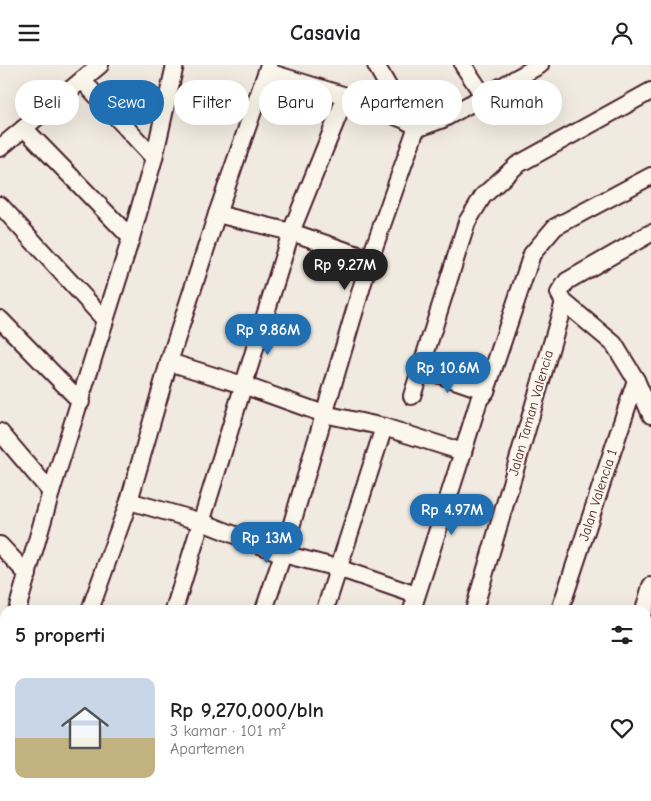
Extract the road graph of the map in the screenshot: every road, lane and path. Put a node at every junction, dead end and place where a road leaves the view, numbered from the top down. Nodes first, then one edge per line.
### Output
1 (100, 65) edge
2 (376, 65) edge
3 (463, 65) edge
4 (540, 65) edge
5 (169, 69) edge
6 (268, 69) edge
7 (82, 80) junction
8 (385, 80) edge
9 (473, 80) edge
10 (512, 80) edge
11 (651, 91) edge
12 (342, 95) edge
13 (342, 106) edge
14 (411, 125) edge
15 (24, 128) junction
16 (0, 148) edge
17 (154, 158) junction
18 (651, 177) edge
19 (0, 205) edge
20 (217, 214) junction
21 (291, 232) junction
22 (651, 233) edge
23 (132, 238) junction
24 (370, 259) junction
25 (564, 302) junction
26 (0, 319) edge
27 (105, 320) junction
28 (169, 363) junction
29 (420, 368) junction
30 (636, 379) junction
31 (243, 385) junction
32 (486, 391) junction
33 (412, 396) dead end
34 (81, 402) junction
35 (324, 414) junction
36 (651, 415) edge
37 (384, 427) junction
38 (0, 432) edge
39 (463, 452) junction
40 (51, 492) junction
41 (128, 501) junction
42 (202, 522) junction
43 (0, 545) edge
44 (283, 553) junction
45 (338, 568) junction
46 (28, 575) junction
47 (651, 587) edge
48 (414, 603) edge
49 (19, 605) edge
50 (92, 605) edge
51 (176, 605) edge
52 (266, 605) edge
53 (327, 605) edge
54 (475, 605) edge
55 (562, 605) edge
56 (646, 605) edge

1 - 7 street
2 - 8 street
3 - 9 street
4 - 10 street
5 - 17 street
6 - 12 street
6 - 20 street
7 - 15 street
7 - 17 street
11 - 29 street
13 - 21 street
14 - 24 street
15 - 16 street
15 - 23 street
17 - 23 street
18 - 32 street
19 - 27 street
20 - 21 street
20 - 28 street
21 - 24 street
21 - 31 street
22 - 25 street, Jalan Taman Valencia
23 - 27 street
24 - 35 street
25 - 30 street
25 - 54 street, Jalan Taman Valencia
26 - 34 street
27 - 34 street
28 - 31 street
28 - 41 street
29 - 32 street
29 - 33 street
30 - 36 street
30 - 55 street, Jalan Valencia 1
31 - 35 street
31 - 42 street
32 - 39 street
34 - 40 street
35 - 37 street
35 - 44 street
37 - 39 street
37 - 45 street
38 - 40 street
39 - 48 street
40 - 46 street
41 - 42 street
41 - 50 street
42 - 44 street
42 - 51 street
43 - 46 street
44 - 45 street
44 - 52 street
45 - 48 street
45 - 53 street
46 - 49 street
47 - 56 street

